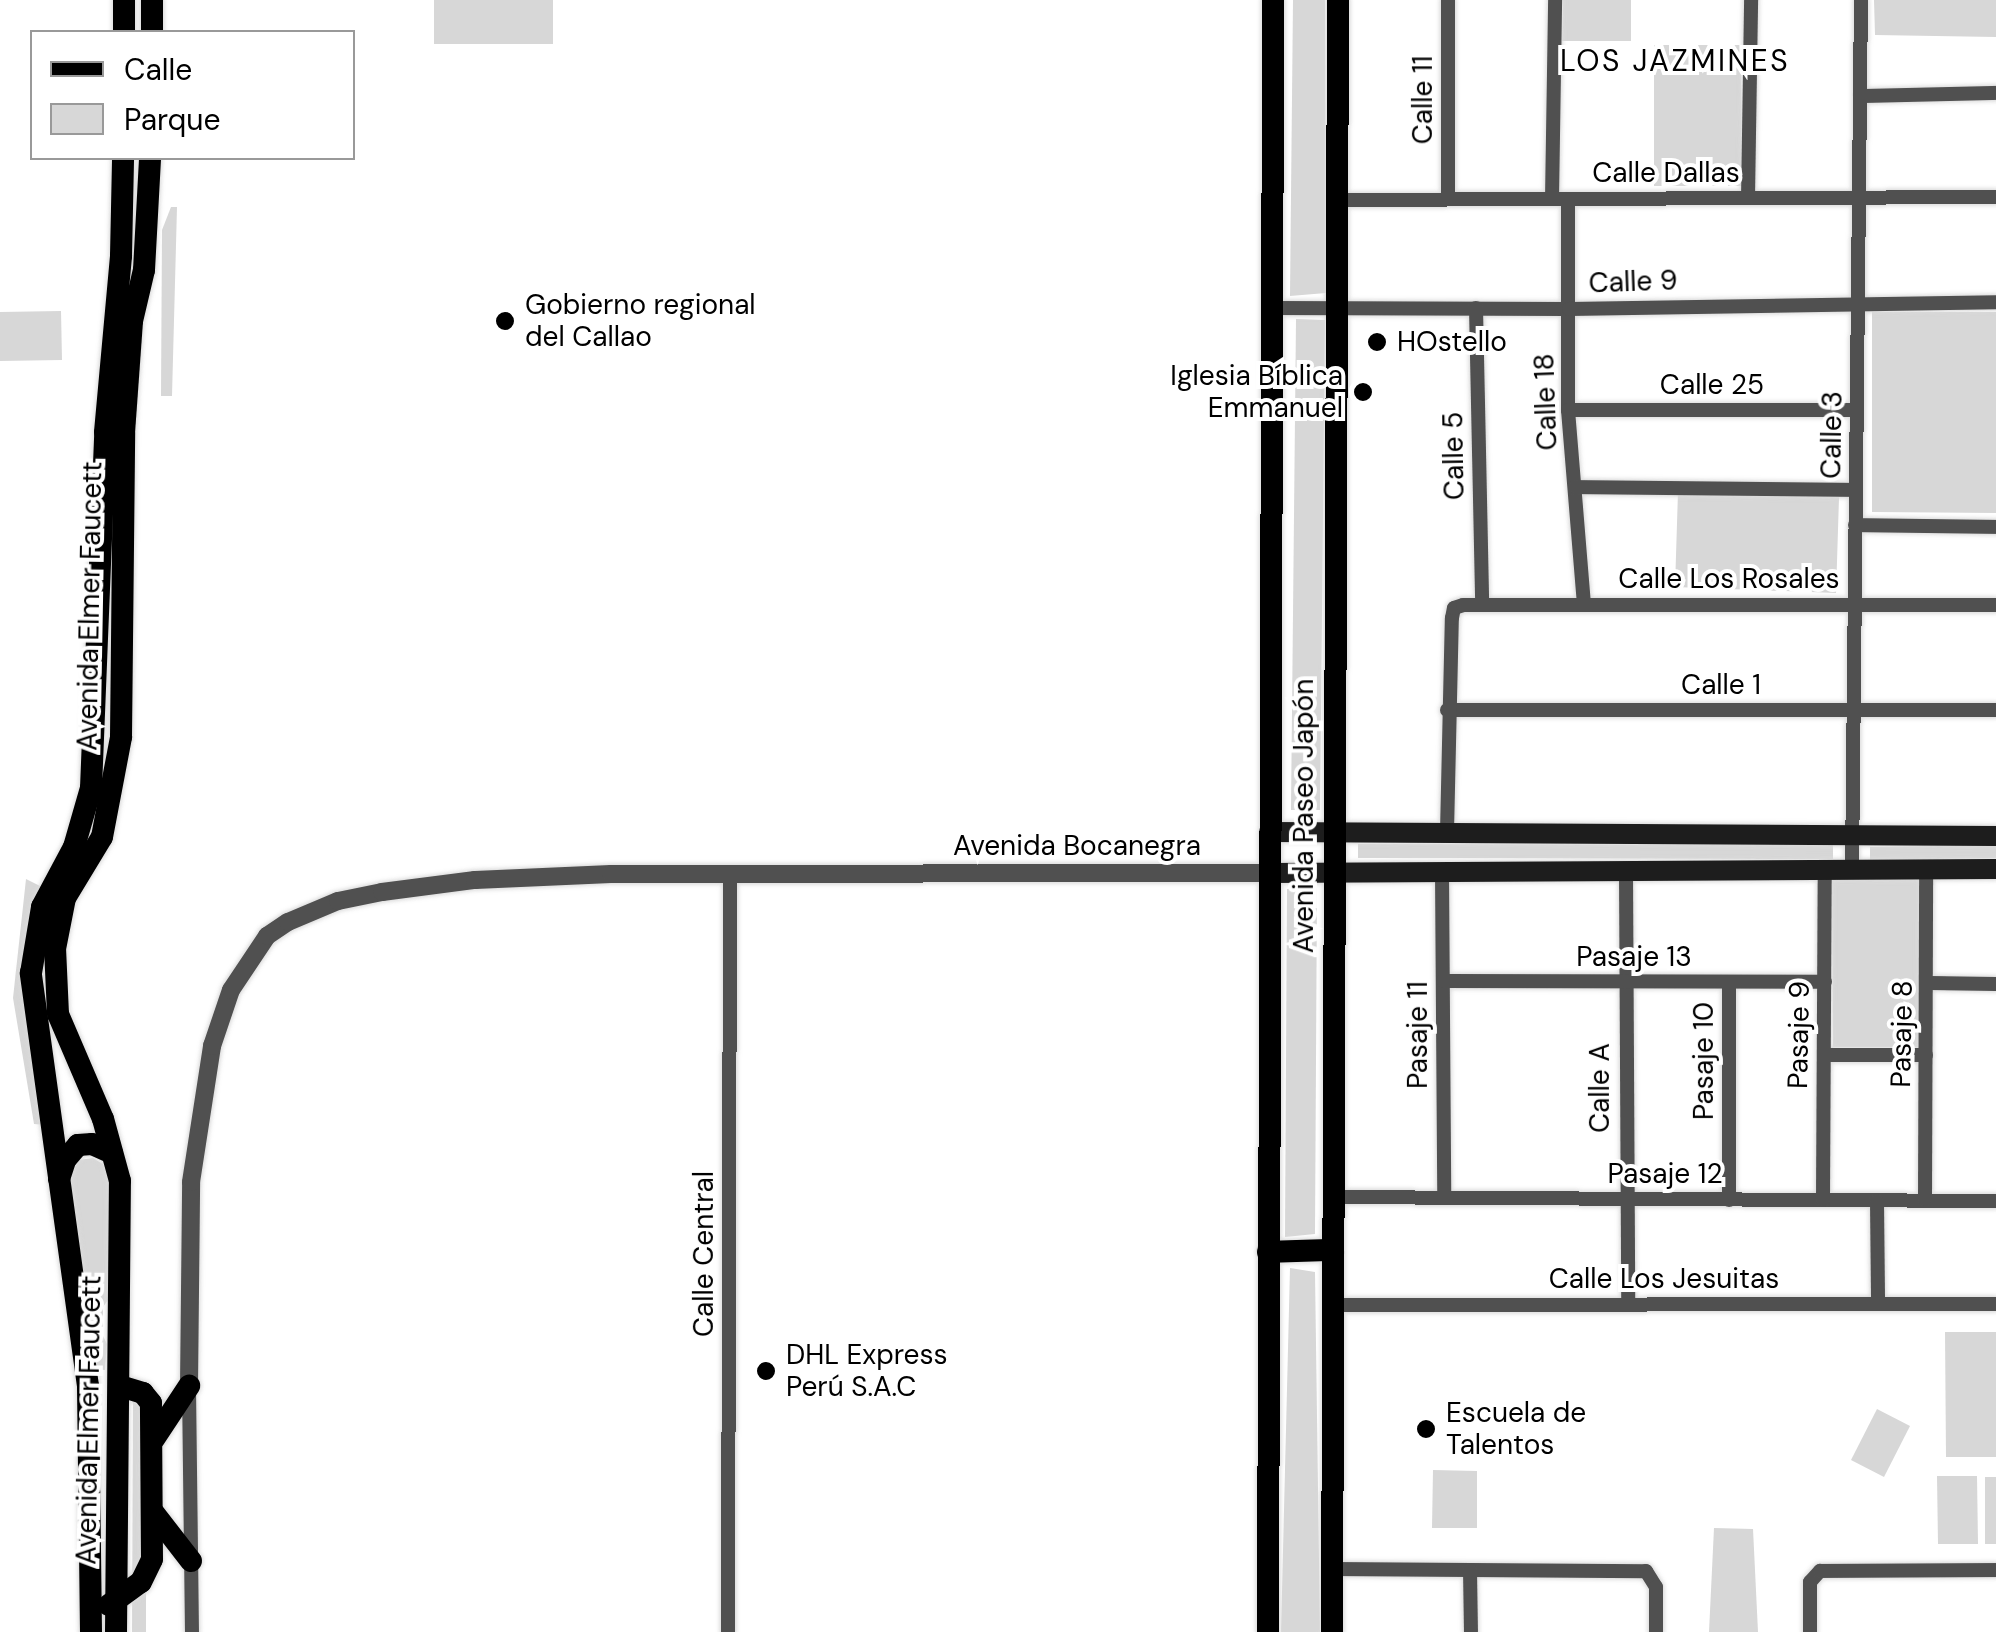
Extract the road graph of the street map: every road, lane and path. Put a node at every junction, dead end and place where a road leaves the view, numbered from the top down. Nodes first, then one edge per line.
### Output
1 (124, 0) edge
2 (152, 0) edge
3 (1272, 0) edge
4 (1338, 0) edge
5 (1448, 0) edge
6 (1555, 0) edge
7 (1751, 0) edge
8 (1860, 0) edge
9 (124, 30) edge
10 (152, 30) edge
11 (1996, 93) edge
12 (1860, 96) junction
13 (122, 160) edge
14 (150, 160) edge
15 (1996, 197) edge
16 (1748, 198) junction
17 (1859, 198) junction
18 (1448, 199) junction
19 (1552, 199) junction
20 (1568, 199) junction
21 (1337, 200) junction
22 (1859, 302) junction
23 (1996, 302) edge
24 (1337, 307) junction
25 (1272, 308) junction
26 (1476, 308) junction
27 (1569, 309) junction
28 (1568, 410) junction
29 (1857, 410) junction
30 (1575, 487) junction
31 (1856, 490) junction
32 (1856, 525) junction
33 (1996, 527) edge
34 (1482, 602) junction
35 (1584, 604) junction
36 (1855, 604) junction
37 (1996, 604) edge
38 (1854, 709) junction
39 (1447, 710) junction
40 (1996, 710) edge
41 (1335, 831) junction
42 (1268, 832) junction
43 (1447, 832) junction
44 (1852, 835) junction
45 (1996, 836) edge
46 (1996, 869) edge
47 (1824, 870) junction
48 (1852, 870) junction
49 (1926, 870) junction
50 (1626, 871) junction
51 (1269, 872) junction
52 (1334, 872) junction
53 (1442, 872) junction
54 (730, 875) junction
55 (1443, 981) junction
56 (1625, 982) junction
57 (1729, 982) junction
58 (1825, 982) junction
59 (1929, 983) junction
60 (1996, 984) edge
61 (1824, 1055) junction
62 (1926, 1056) junction
63 (112, 1152) junction
64 (59, 1180) junction
65 (1333, 1198) junction
66 (1444, 1198) junction
67 (1625, 1199) junction
68 (1729, 1200) junction
69 (1823, 1200) junction
70 (1925, 1200) junction
71 (1877, 1201) junction
72 (1996, 1201) edge
73 (1333, 1250) junction
74 (1268, 1252) junction
75 (1628, 1304) junction
76 (1878, 1304) junction
77 (1996, 1304) edge
78 (1332, 1305) junction
79 (120, 1386) junction
80 (189, 1386) junction
81 (154, 1439) junction
82 (153, 1512) junction
83 (191, 1561) junction
84 (1331, 1570) junction
85 (1470, 1570) junction
86 (1996, 1570) edge
87 (116, 1602) junction
88 (91, 1621) edge
89 (116, 1632) edge
90 (192, 1632) edge
91 (728, 1632) edge
92 (1268, 1632) edge
93 (1332, 1632) edge
94 (1471, 1632) edge
95 (1656, 1632) edge
96 (1810, 1632) edge

1 - 9 main road
2 - 10 main road
3 - 25 main road, Avenida Paseo Japón
4 - 21 main road, Avenida Paseo Japón
5 - 18 street, Calle 11
6 - 19 street
7 - 16 street
8 - 12 street, Calle 3
11 - 12 street
12 - 17 street, Calle 3
13 - 64 main road, Avenida Elmer Faucett
14 - 63 main road, Avenida Elmer Faucett
15 - 17 street, Calle Dallas
16 - 17 street, Calle Dallas
16 - 20 street, Calle Dallas
17 - 22 street, Calle 3
18 - 19 street, Calle Dallas
18 - 21 street, Calle Dallas
19 - 20 street, Calle Dallas
20 - 27 street, Calle 18
21 - 24 main road, Avenida Paseo Japón
22 - 23 street, Calle 9
22 - 27 street, Calle 9
22 - 29 street, Calle 3
24 - 25 street, Calle 9
24 - 26 street, Calle 9
24 - 41 main road, Avenida Paseo Japón
25 - 42 main road, Avenida Paseo Japón
26 - 27 street, Calle 9
26 - 34 street, Calle 5
27 - 28 street, Calle 18
28 - 29 street, Calle 25
28 - 30 street, Calle 18
29 - 31 street, Calle 3
30 - 31 street
30 - 35 street, Calle 18
31 - 32 street, Calle 3
32 - 33 street
32 - 36 street, Calle 3
34 - 35 street, Calle Los Rosales
34 - 39 street, Calle Los Rosales
35 - 36 street, Calle Los Rosales
36 - 37 street, Calle Los Rosales
36 - 38 street, Calle 3
38 - 39 street, Calle 1
38 - 40 street, Calle 1
38 - 44 street, Calle 3
39 - 43 street
41 - 42 main road
41 - 43 main road
41 - 52 main road, Avenida Paseo Japón
42 - 51 main road, Avenida Paseo Japón
43 - 44 main road
44 - 45 main road
44 - 48 street, Calle 3
46 - 49 main road, Avenida Bocanegra
47 - 48 main road, Avenida Bocanegra
47 - 50 main road, Avenida Bocanegra
47 - 58 street, Pasaje 9
48 - 49 main road, Avenida Bocanegra
49 - 59 street, Pasaje 8
50 - 53 main road, Avenida Bocanegra
50 - 56 street, Calle A
51 - 52 main road, Avenida Bocanegra
51 - 54 street, Avenida Bocanegra
51 - 74 main road, Avenida Paseo Japón
52 - 53 main road, Avenida Bocanegra
52 - 65 main road, Avenida Paseo Japón
53 - 55 street, Pasaje 11
54 - 80 street, Avenida Bocanegra
54 - 91 street, Calle Central
55 - 56 street, Pasaje 13
55 - 66 street, Pasaje 11
56 - 57 street, Pasaje 13
56 - 67 street, Calle A
57 - 58 street, Pasaje 13
57 - 68 street, Pasaje 10
58 - 61 street, Pasaje 9
59 - 60 street
59 - 62 street, Pasaje 8
61 - 62 street
61 - 69 street, Pasaje 9
62 - 70 street, Pasaje 8
63 - 64 main road
63 - 79 main road, Avenida Elmer Faucett
64 - 88 main road, Avenida Elmer Faucett
65 - 66 street, Pasaje 12
65 - 73 main road, Avenida Paseo Japón
66 - 67 street, Pasaje 12
67 - 68 street, Pasaje 12
67 - 75 street, Calle A
68 - 69 street, Pasaje 12
69 - 71 street, Pasaje 12
70 - 71 street, Pasaje 12
70 - 72 street, Pasaje 12
71 - 76 street
73 - 74 main road
73 - 78 main road, Avenida Paseo Japón
74 - 92 main road, Avenida Paseo Japón
75 - 76 street, Calle Los Jesuitas
75 - 78 street, Calle Los Jesuitas
76 - 77 street, Calle Los Jesuitas
78 - 84 main road, Avenida Paseo Japón
79 - 81 main road
79 - 87 main road, Avenida Elmer Faucett
80 - 81 main road
80 - 83 street
81 - 82 main road
82 - 83 main road
82 - 87 main road
83 - 90 street
84 - 85 street
84 - 93 main road, Avenida Paseo Japón
85 - 94 street
85 - 95 street
86 - 96 street
87 - 88 main road
87 - 89 main road, Avenida Elmer Faucett

